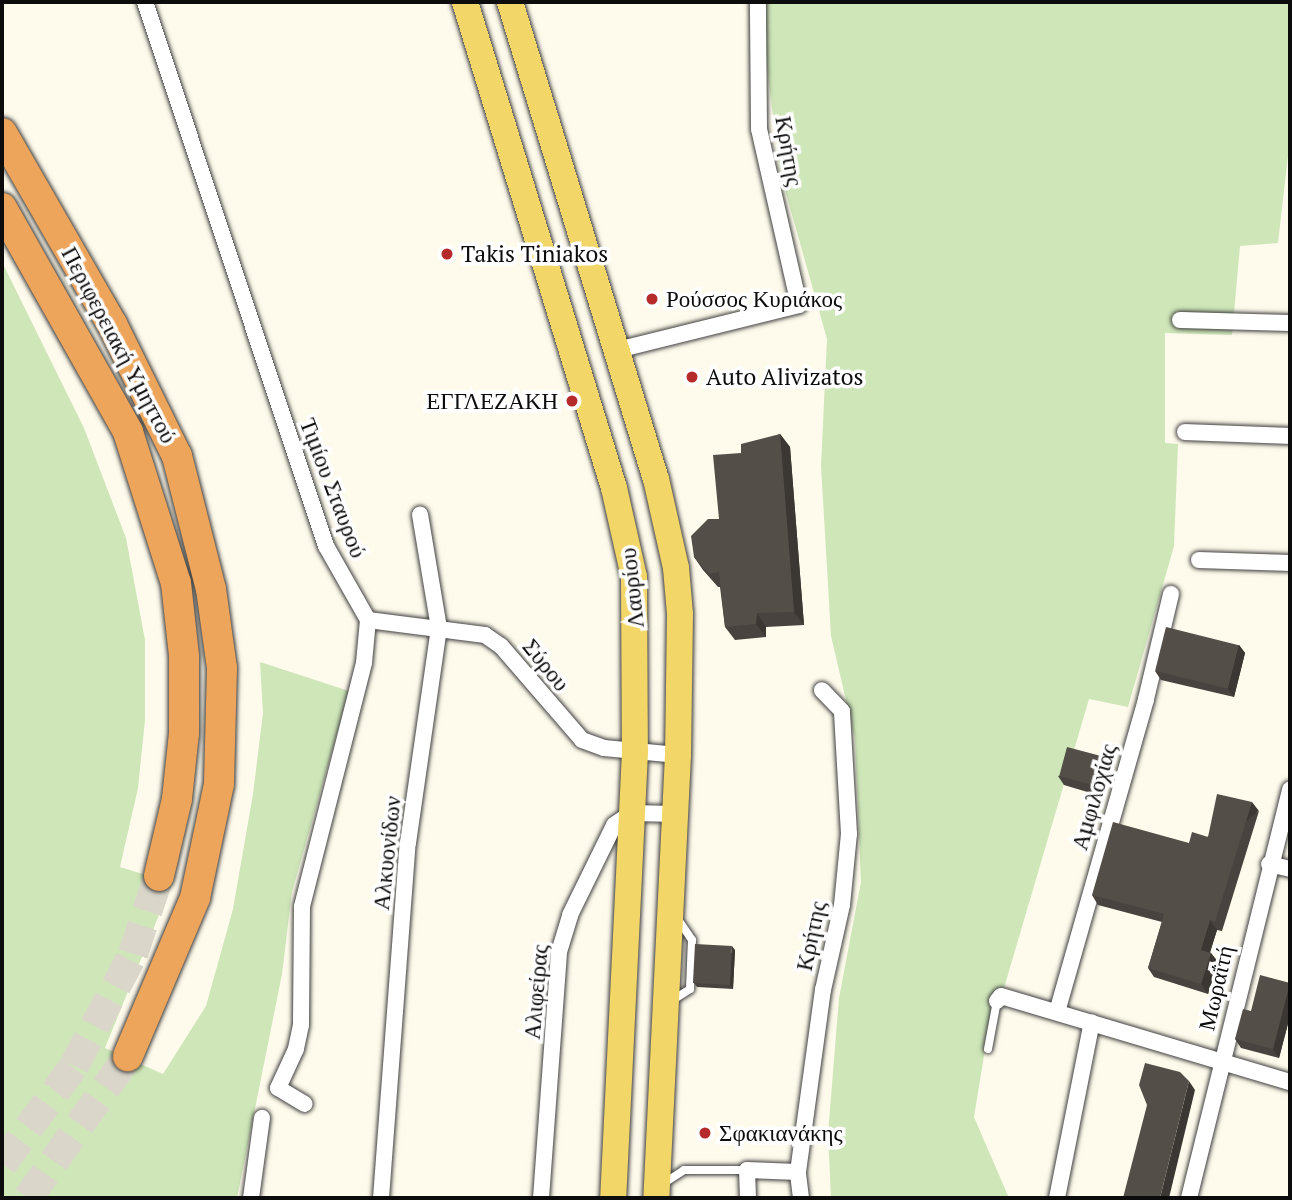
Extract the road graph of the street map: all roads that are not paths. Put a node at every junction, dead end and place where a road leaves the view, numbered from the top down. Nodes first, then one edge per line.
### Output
1 (145, 2) edge
2 (465, 2) edge
3 (510, 2) edge
4 (758, 2) edge
5 (2, 133) edge
6 (2, 208) edge
7 (1180, 320) dead end
8 (1290, 323) edge
9 (617, 350) junction
10 (1185, 432) dead end
11 (1290, 436) edge
12 (420, 515) dead end
13 (1199, 559) dead end
14 (1290, 563) edge
15 (1171, 594) dead end
16 (368, 620) junction
17 (439, 628) junction
18 (822, 690) dead end
19 (635, 752) junction
20 (678, 755) junction
21 (1290, 789) edge
22 (632, 813) junction
23 (676, 814) junction
24 (1269, 864) junction
25 (1290, 869) edge
26 (159, 876) tunnel mouth
27 (999, 998) joint
28 (1057, 1012) junction
29 (1092, 1023) junction
30 (988, 1049) dead end
31 (128, 1056) tunnel mouth
32 (1223, 1062) junction
33 (1290, 1082) edge
34 (305, 1104) dead end
35 (262, 1118) dead end
36 (747, 1170) junction
37 (798, 1172) junction
38 (656, 1193) edge
39 (251, 1198) edge
40 (381, 1198) edge
41 (541, 1198) edge
42 (612, 1198) edge
43 (748, 1198) edge
44 (801, 1198) edge
45 (1057, 1198) edge
46 (1189, 1198) edge

1 - 16 street, Τιμίου Σταυρού
2 - 19 main road, Λαυρίου
3 - 9 main road, Λαυρίου
4 - 9 street, Κρήτης
5 - 31 highway, Περιφερειακή Υμηττού
6 - 26 highway, Περιφερειακή Υμηττού
7 - 8 street
9 - 20 main road, Λαυρίου
10 - 11 street
12 - 17 street, Αλκυονίδων
13 - 14 street
15 - 28 street, Αμφιλοχίας
16 - 17 street, Σύρου
16 - 34 street
17 - 19 street, Σύρου
17 - 40 street, Αλκυονίδων
18 - 37 street, Κρήτης
19 - 20 street, Σύρου
19 - 22 main road, Λαυρίου
20 - 23 main road, Λαυρίου
21 - 24 street, Μωραΐτή
22 - 23 street
22 - 41 street, Αλιφείρας
22 - 42 main road, Λαυρίου
23 - 38 main road, Λαυρίου
24 - 25 street
24 - 32 street, Μωραΐτή
27 - 28 street
27 - 30 lane
28 - 29 street
29 - 32 street
29 - 45 street
32 - 33 street
32 - 46 street, Μωραΐτή
35 - 39 street
36 - 37 street
36 - 38 lane
36 - 43 street
37 - 44 street, Κρήτης

